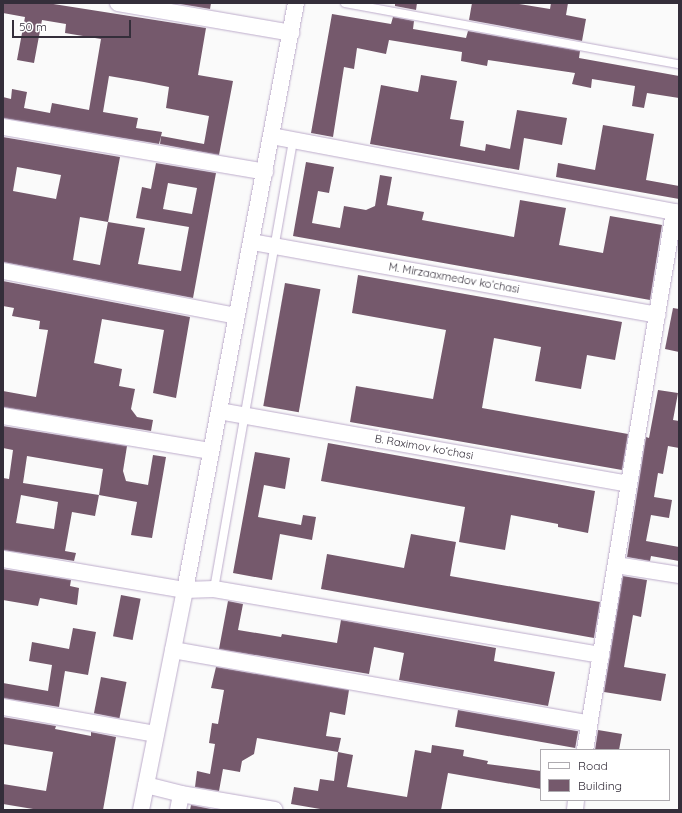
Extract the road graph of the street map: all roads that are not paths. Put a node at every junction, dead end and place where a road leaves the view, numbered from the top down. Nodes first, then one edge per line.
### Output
1 (118, 3) edge
2 (296, 3) edge
3 (345, 3) edge
4 (291, 33) junction
5 (679, 64) edge
6 (3, 127) edge
7 (272, 136) junction
8 (293, 139) junction
9 (265, 172) junction
10 (677, 212) edge
11 (252, 242) junction
12 (274, 245) junction
13 (3, 272) edge
14 (657, 315) junction
15 (236, 316) junction
16 (219, 411) junction
17 (244, 415) junction
18 (3, 416) edge
19 (211, 451) junction
20 (629, 484) junction
21 (3, 560) edge
22 (616, 565) junction
23 (679, 575) edge
24 (214, 589) junction
25 (186, 590) junction
26 (173, 650) junction
27 (601, 655) junction
28 (3, 707) edge
29 (589, 723) junction
30 (156, 734) junction
31 (585, 749) edge
32 (146, 785) junction
33 (181, 794) junction
34 (141, 810) edge
35 (178, 810) edge
36 (275, 810) edge

1 - 4 street
2 - 4 street
3 - 5 lane
4 - 7 street
6 - 9 street
7 - 8 street
7 - 9 street
8 - 10 street
8 - 12 lane
9 - 11 street
10 - 14 street
11 - 12 street, M. Mirzaaxmedov koʻchasi
11 - 15 street
12 - 14 street, M. Mirzaaxmedov koʻchasi
12 - 17 lane
13 - 15 street
14 - 20 street
15 - 16 street
16 - 17 street, B. Raximov koʻchasi
16 - 19 street
17 - 20 street, B. Raximov koʻchasi
17 - 24 lane
18 - 19 street
19 - 25 street
20 - 22 street
21 - 25 street
22 - 23 street
22 - 27 street
24 - 25 street
24 - 27 street
25 - 26 street
26 - 29 street
26 - 30 street
27 - 29 street
28 - 30 street
29 - 31 street
30 - 32 street
32 - 33 street
32 - 34 street
33 - 35 street
33 - 36 street

